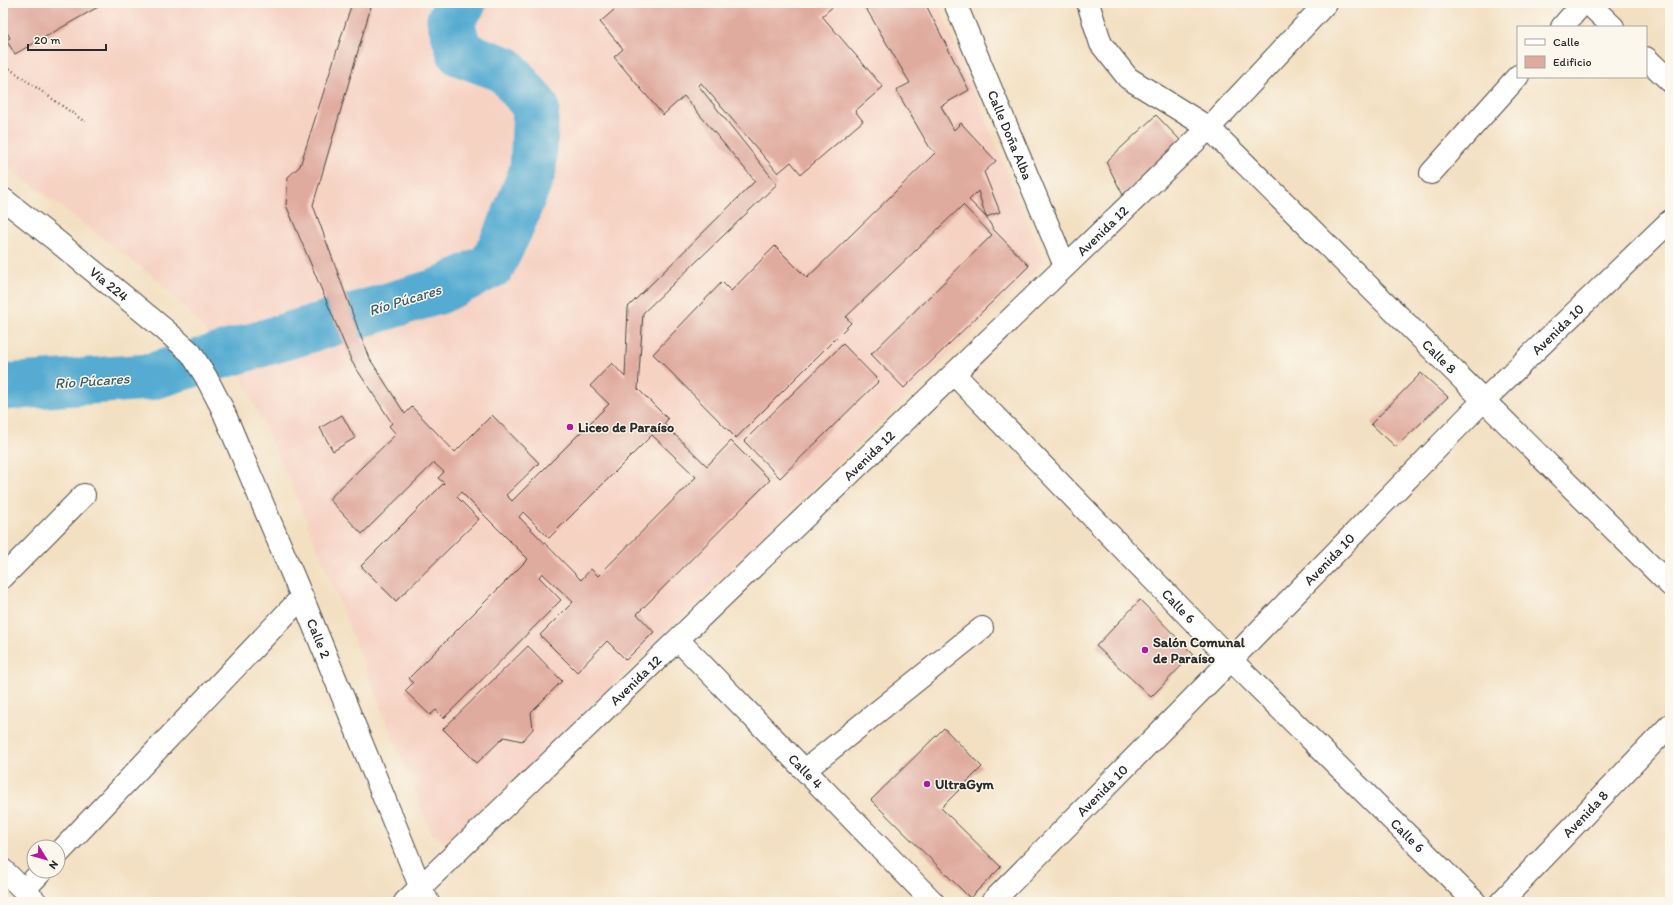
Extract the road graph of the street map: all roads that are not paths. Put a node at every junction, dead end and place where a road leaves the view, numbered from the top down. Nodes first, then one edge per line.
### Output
1 (955, 3) edge
2 (1088, 3) edge
3 (1326, 3) edge
4 (1583, 3) edge
5 (1588, 3) edge
6 (1563, 26) edge
7 (1612, 26) edge
8 (1647, 59) edge
9 (1517, 77) edge
10 (1670, 81) edge
11 (1209, 128) junction
12 (1431, 174) dead end
13 (3, 199) edge
14 (1670, 221) edge
15 (1065, 266) junction
16 (954, 374) junction
17 (206, 377) joint
18 (1483, 401) junction
19 (84, 495) dead end
20 (3, 576) edge
21 (1670, 585) edge
22 (302, 596) junction
23 (982, 628) dead end
24 (678, 640) junction
25 (1232, 660) junction
26 (1670, 725) edge
27 (805, 770) junction
28 (66, 846) edge
29 (3, 870) edge
30 (38, 879) edge
31 (424, 894) edge
32 (30, 896) edge
33 (405, 902) edge
34 (933, 902) edge
35 (992, 902) edge
36 (1475, 902) edge
37 (1501, 902) edge

1 - 15 street, Calle Doña Alba
2 - 11 street, Calle 8
3 - 11 street, Avenida 12
4 - 6 street
5 - 7 street
8 - 10 street
9 - 12 street
11 - 15 street, Avenida 12
11 - 18 street, Calle 8
13 - 17 street, Vía 224
14 - 18 street, Avenida 10
15 - 16 street, Avenida 12
16 - 24 street, Avenida 12
16 - 25 street, Calle 6
17 - 22 street, Calle 2
18 - 21 street, Calle 8
18 - 25 street, Avenida 10
19 - 20 street
22 - 28 street
22 - 31 street, Calle 2
23 - 27 street
24 - 27 street, Calle 4
24 - 31 street, Avenida 12
25 - 35 street, Avenida 10
25 - 36 street, Calle 6
26 - 37 street, Avenida 8
27 - 34 street, Calle 4
29 - 32 street
30 - 32 street
31 - 33 street, Avenida 12

